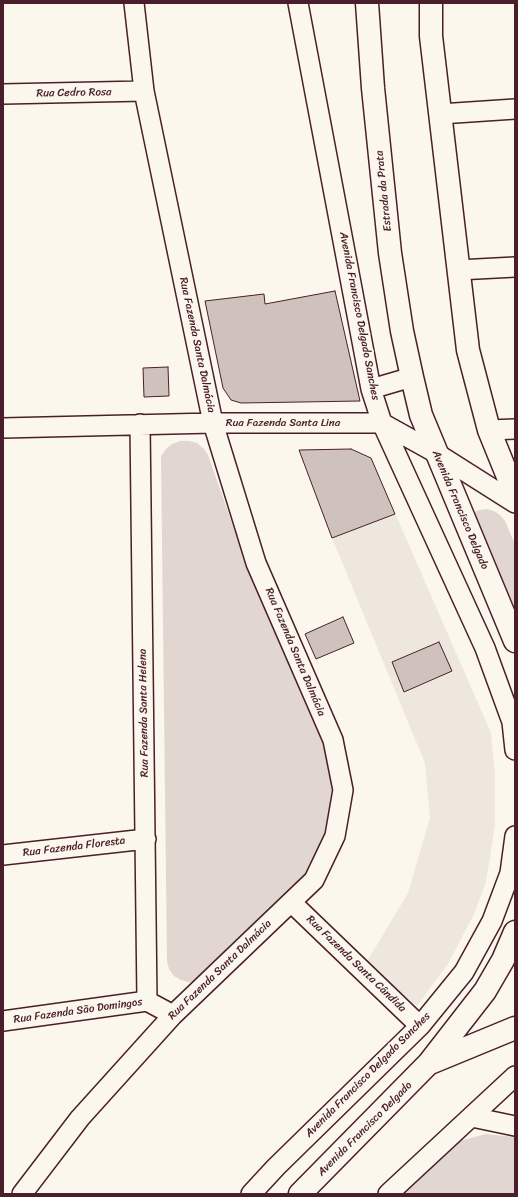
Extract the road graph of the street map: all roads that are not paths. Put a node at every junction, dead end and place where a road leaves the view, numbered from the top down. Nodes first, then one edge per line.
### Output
1 (134, 3) edge
2 (298, 3) edge
3 (367, 3) edge
4 (431, 3) edge
5 (144, 91) junction
6 (3, 94) edge
7 (515, 109) edge
8 (440, 114) junction
9 (515, 267) edge
10 (458, 270) junction
11 (412, 377) junction
12 (371, 389) junction
13 (213, 423) junction
14 (382, 423) junction
15 (140, 424) junction
16 (3, 428) edge
17 (515, 429) edge
18 (489, 430) junction
19 (436, 452) junction
20 (515, 494) edge
21 (515, 503) edge
22 (515, 641) edge
23 (515, 750) edge
24 (515, 836) edge
25 (146, 839) junction
26 (3, 855) edge
27 (291, 902) junction
28 (512, 939) edge
29 (515, 973) edge
30 (147, 1001) junction
31 (173, 1015) junction
32 (3, 1021) edge
33 (420, 1026) junction
34 (515, 1028) edge
35 (429, 1063) junction
36 (515, 1076) edge
37 (472, 1117) junction
38 (515, 1126) edge
39 (22, 1194) edge
40 (251, 1194) edge
41 (300, 1194) edge
42 (388, 1194) edge

1 - 5 street, Rua Fazenda Santa Dalmácia
2 - 12 street, Avenida Francisco Delgado Sanches
3 - 11 main road, Estrada da Prata
4 - 8 main road
5 - 6 street, Rua Cedro Rosa
5 - 13 street, Rua Fazenda Santa Dalmácia
7 - 8 street
8 - 10 main road
9 - 10 street
10 - 18 main road
11 - 12 street
11 - 19 main road, Avenida Francisco Delgado
12 - 14 street, Avenida Francisco Delgado Sanches
13 - 14 street, Rua Fazenda Santa Lina
13 - 15 street, Rua Fazenda Santa Lina
13 - 27 street, Rua Fazenda Santa Dalmácia
14 - 19 street, Rua Fazenda Santa Lina
14 - 23 street, Avenida Francisco Delgado Sanches
15 - 16 street, Rua Fazenda Santa Lina
15 - 25 street, Rua Fazenda Santa Helena
17 - 18 street
18 - 20 main road
19 - 21 street, Rua Fazenda Santa Lina
19 - 22 main road, Avenida Francisco Delgado
24 - 33 street, Avenida Francisco Delgado Sanches
25 - 26 street, Rua Fazenda Floresta
25 - 30 street, Rua Fazenda Santa Helena
27 - 31 street, Rua Fazenda Santa Dalmácia
27 - 33 street, Rua Fazenda Santa Cândida
28 - 29 main road
28 - 35 main road, Avenida Francisco Delgado
30 - 31 street, Rua Fazenda São Domingos
30 - 32 street, Rua Fazenda São Domingos
31 - 39 street, Rua Fazenda Santa Dalmácia
33 - 40 street, Avenida Francisco Delgado Sanches
34 - 35 main road, Avenida Francisco Delgado
35 - 41 main road, Avenida Francisco Delgado
36 - 37 street
37 - 38 street
37 - 42 street

